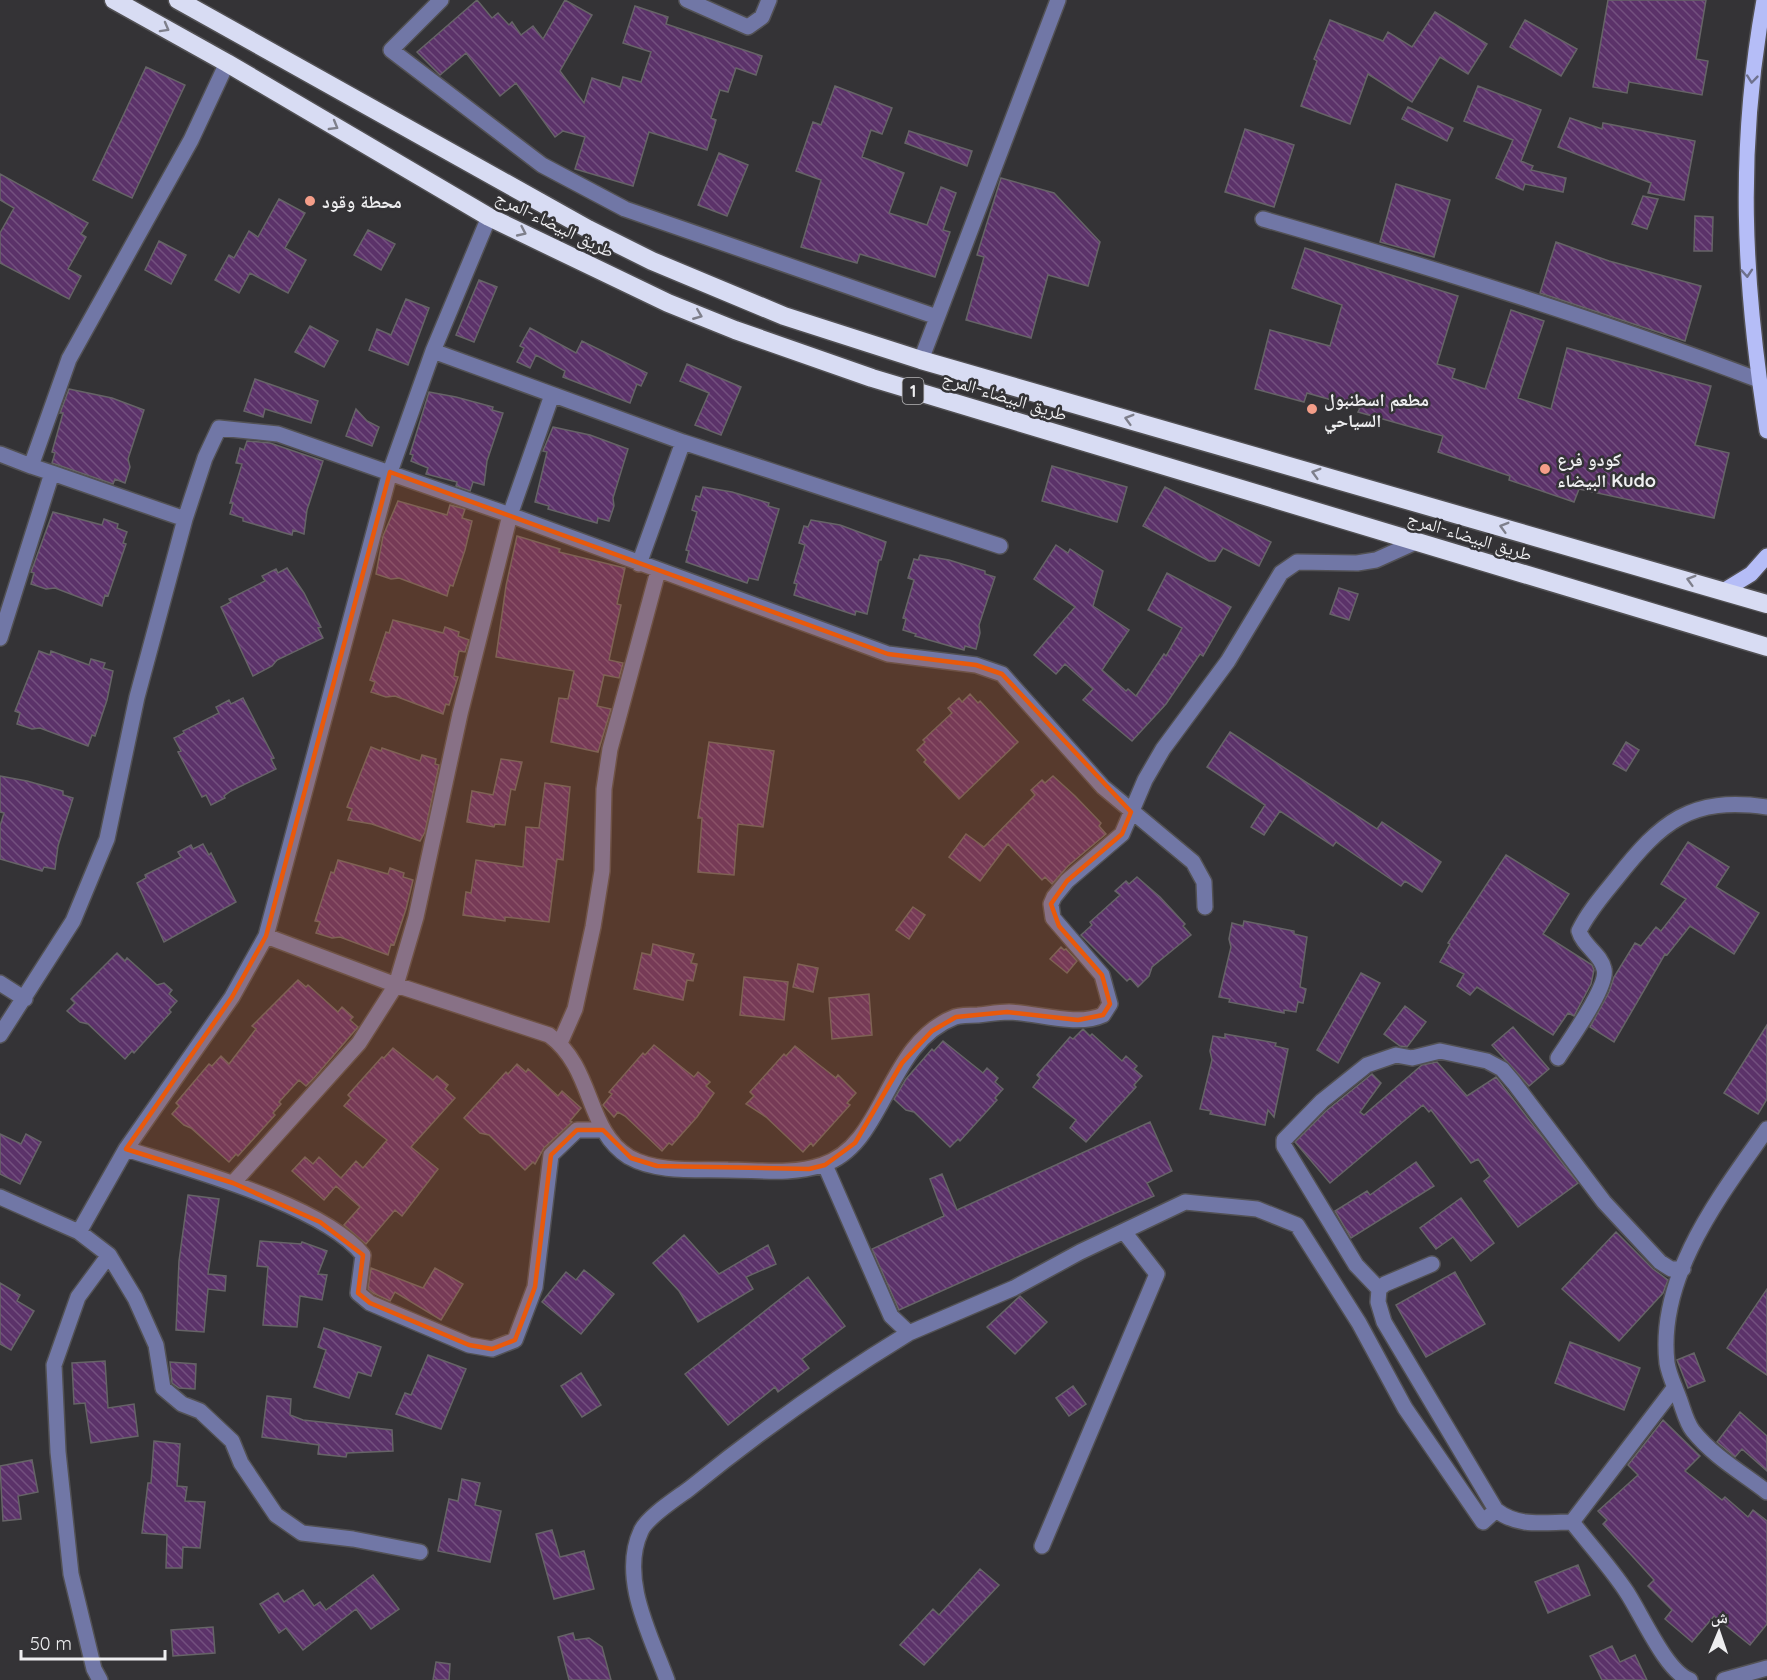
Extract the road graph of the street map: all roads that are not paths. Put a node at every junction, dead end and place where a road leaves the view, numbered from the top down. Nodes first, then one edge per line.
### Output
1 (114, 0) edge
2 (178, 0) edge
3 (441, 0) edge
4 (687, 0) edge
5 (769, 0) edge
6 (1058, 0) edge
7 (1764, 0) edge
8 (227, 63) junction
9 (489, 217) junction
10 (1263, 219) dead end
11 (937, 317) junction
12 (433, 351) junction
13 (921, 360) junction
14 (1759, 380) junction
15 (552, 395) junction
16 (1767, 431) edge
17 (683, 442) junction
18 (0, 454) edge
19 (31, 466) junction
20 (390, 472) junction
21 (52, 473) junction
22 (510, 515) junction
23 (185, 519) junction
24 (1416, 542) junction
25 (1000, 546) dead end
26 (1767, 556) edge
27 (639, 564) junction
28 (658, 571) junction
29 (1725, 590) junction
30 (1767, 604) edge
31 (0, 638) edge
32 (1767, 647) edge
33 (1767, 807) edge
34 (1131, 812) junction
35 (1205, 907) dead end
36 (266, 936) junction
37 (0, 983) edge
38 (396, 985) junction
39 (25, 999) junction
40 (0, 1035) edge
41 (560, 1043) junction
42 (1558, 1059) dead end
43 (1767, 1128) edge
44 (603, 1130) junction
45 (126, 1149) junction
46 (825, 1165) junction
47 (233, 1183) junction
48 (0, 1197) edge
49 (79, 1232) junction
50 (1125, 1233) junction
51 (109, 1255) junction
52 (1432, 1264) dead end
53 (1683, 1269) junction
54 (1379, 1289) junction
55 (909, 1333) junction
56 (1675, 1387) junction
57 (1767, 1492) edge
58 (1496, 1510) junction
59 (1572, 1522) junction
60 (1042, 1546) dead end
61 (420, 1552) dead end
62 (1767, 1668) edge
63 (100, 1680) edge
64 (667, 1680) edge
65 (1690, 1680) edge
66 (1724, 1680) edge

1 -> 8 highway, طريق البيضاء-المرج / 1
2 - 13 highway, طريق البيضاء-المرج / 1
3 - 11 street
4 - 5 street
6 - 11 street
7 -> 14 main road
8 -> 9 highway, طريق البيضاء-المرج / 1
8 - 19 street
9 - 12 street
9 -> 24 highway, طريق البيضاء-المرج / 1
10 - 14 street
11 - 13 street
12 - 15 street
12 - 20 street
29 -> 13 highway, طريق البيضاء-المرج / 1
14 - 16 main road
15 - 17 street
15 - 22 street
17 - 25 street
17 - 27 street
18 - 19 street
19 - 21 street
20 - 22 street
20 - 23 street
20 - 36 street
21 - 23 street
21 - 31 street
22 - 27 street
22 - 38 street
23 - 39 street
24 - 32 highway, طريق البيضاء-المرج / 1
24 - 34 street
26 - 29 main road
27 - 28 street
28 - 34 street
28 - 41 street
29 - 30 highway, طريق البيضاء-المرج / 1
33 - 42 street
34 - 35 street
34 - 46 street
36 - 38 street
36 - 45 street
37 - 39 street
38 - 41 street
38 - 47 street
39 - 40 street
41 - 44 street
43 - 53 street
44 - 46 street
44 - 47 street
45 - 47 street
45 - 49 street
46 - 55 street
48 - 49 street
49 - 51 street
50 - 55 street
50 - 58 street
50 - 60 street
51 - 61 street
51 - 63 street
52 - 54 street
53 - 54 street
53 - 56 street
54 - 58 street
55 - 64 street
56 - 57 street
56 - 59 street
58 - 59 street
59 - 65 street
62 - 66 street

